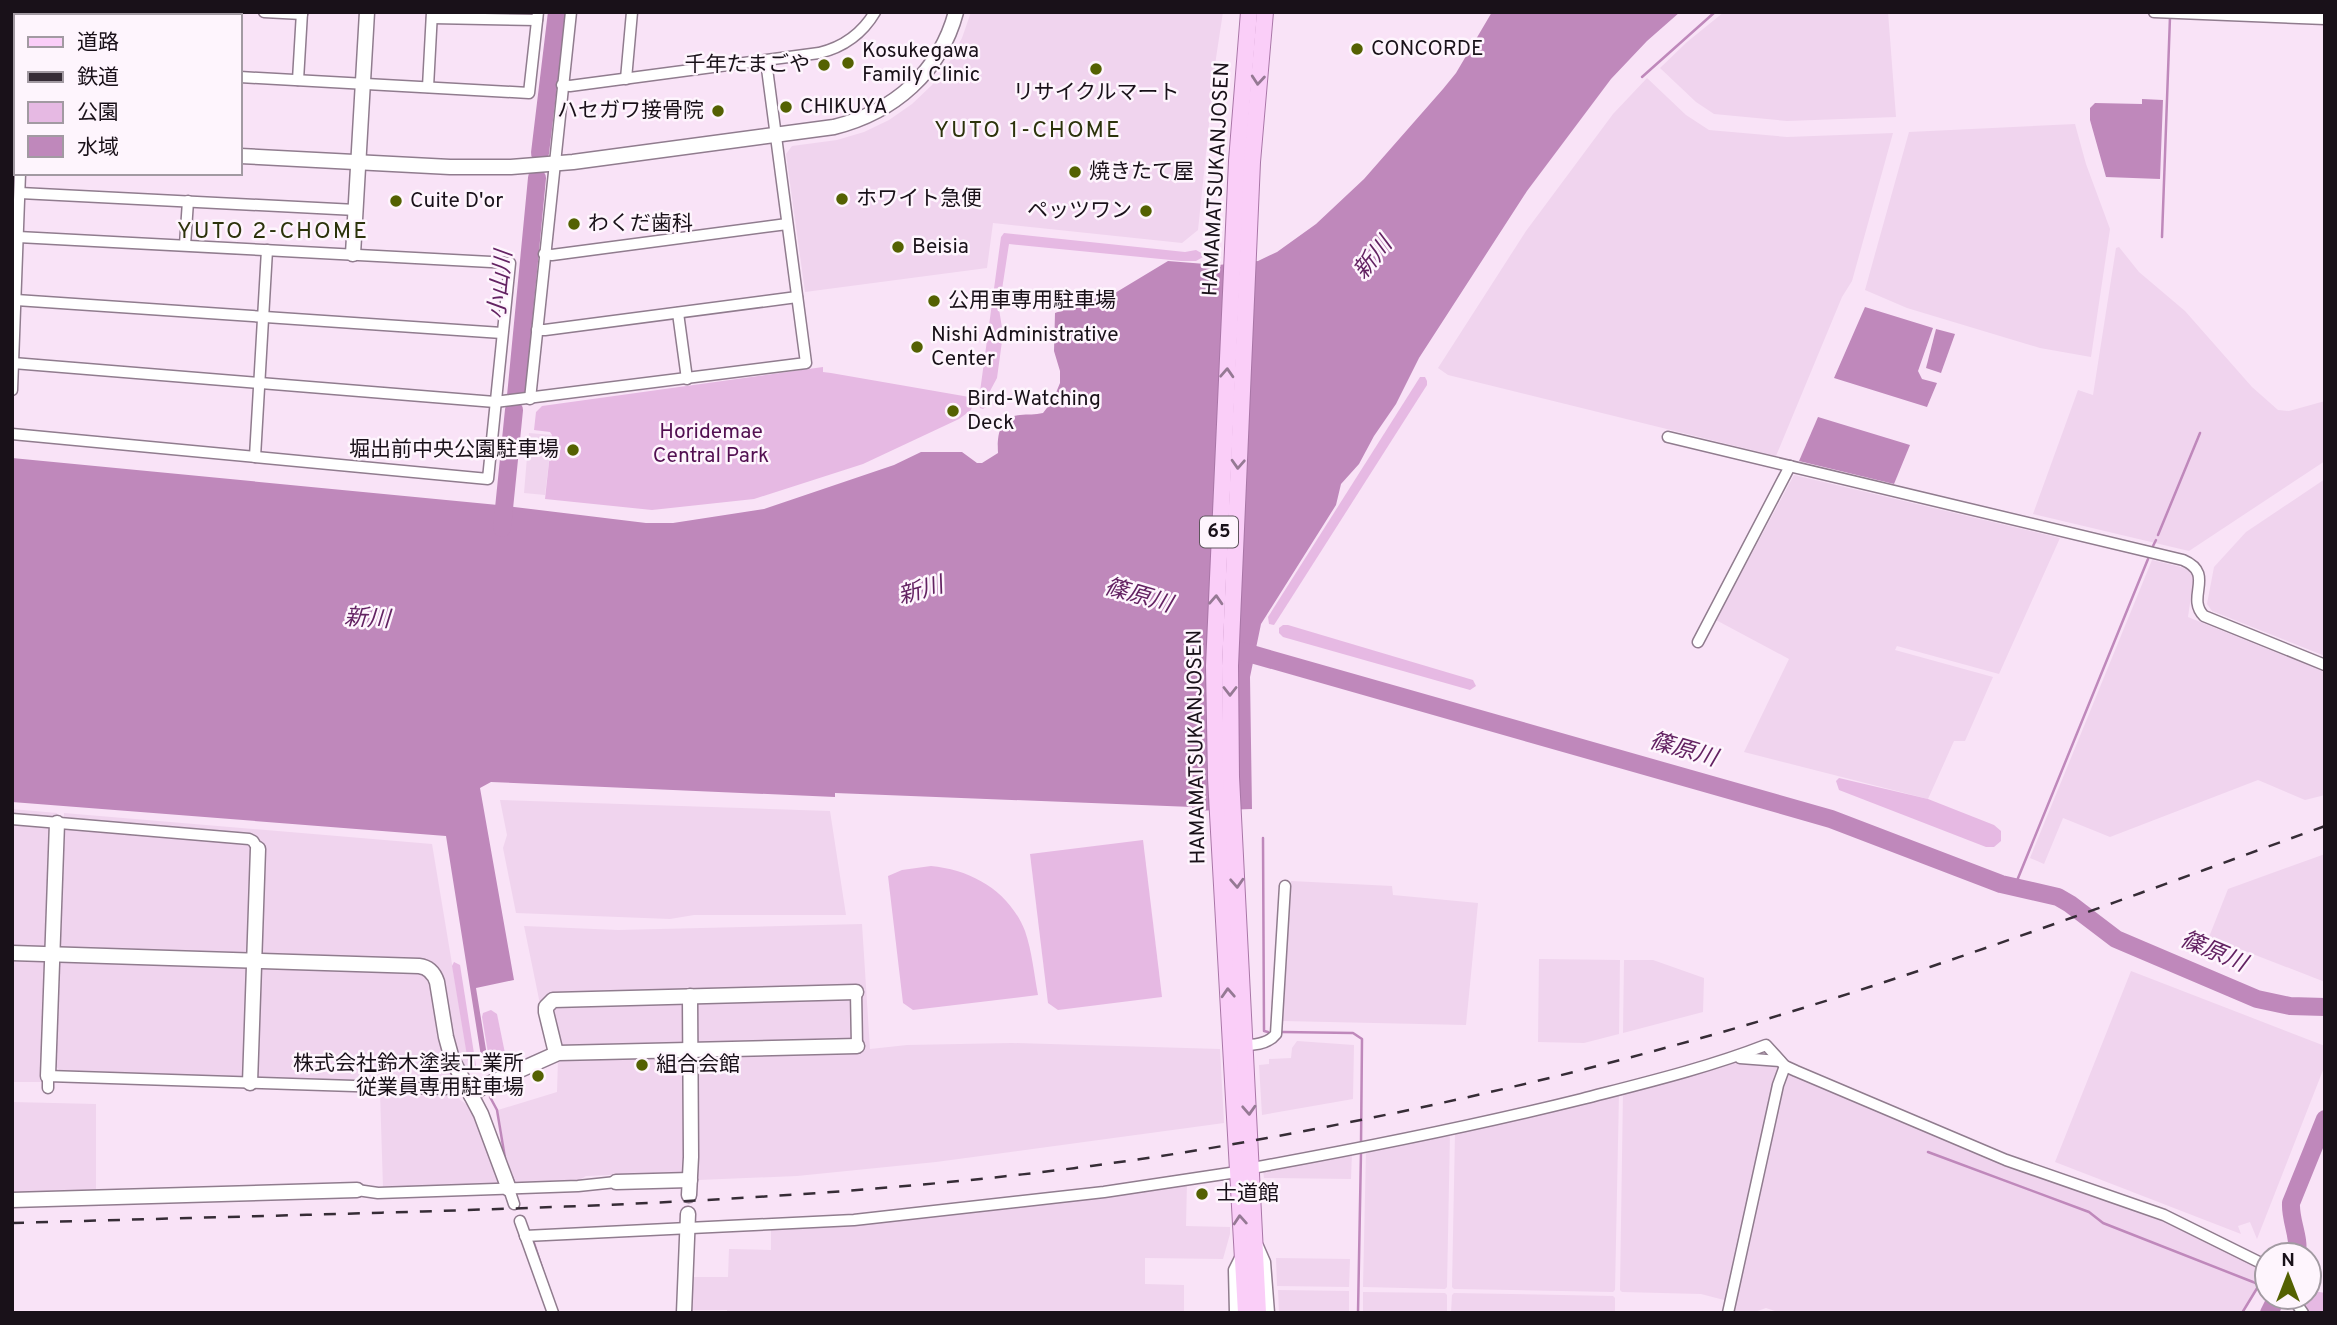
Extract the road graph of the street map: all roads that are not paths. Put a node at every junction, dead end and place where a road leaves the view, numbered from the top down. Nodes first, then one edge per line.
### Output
1 (264, 12) edge
2 (367, 12) edge
3 (571, 12) edge
4 (632, 12) edge
5 (875, 12) edge
6 (956, 12) edge
7 (1250, 12) edge
8 (1265, 12) edge
9 (2154, 12) edge
10 (302, 13) edge
11 (432, 15) edge
12 (538, 16) edge
13 (2325, 19) edge
14 (766, 61) junction
15 (242, 77) edge
16 (626, 79) junction
17 (298, 80) junction
18 (363, 84) junction
19 (562, 85) junction
20 (428, 88) junction
21 (776, 135) junction
22 (242, 156) edge
23 (358, 162) junction
24 (553, 164) junction
25 (20, 175) edge
26 (20, 193) junction
27 (188, 201) junction
28 (356, 210) junction
29 (788, 224) junction
30 (18, 237) junction
31 (186, 246) junction
32 (1240, 248) junction
33 (267, 250) junction
34 (353, 254) junction
35 (544, 254) junction
36 (797, 297) junction
37 (16, 300) junction
38 (678, 313) junction
39 (263, 317) junction
40 (537, 330) junction
41 (502, 332) junction
42 (13, 363) edge
43 (687, 379) junction
44 (259, 383) junction
45 (12, 390) edge
46 (530, 399) junction
47 (495, 402) junction
48 (12, 433) edge
49 (1668, 437) dead end
50 (255, 457) junction
51 (1790, 466) junction
52 (1698, 642) dead end
53 (2325, 665) edge
54 (12, 819) edge
55 (57, 823) junction
56 (258, 849) joint
57 (1285, 886) dead end
58 (12, 953) edge
59 (52, 954) junction
60 (254, 961) junction
61 (856, 992) joint
62 (690, 996) junction
63 (857, 1046) joint
64 (691, 1049) junction
65 (556, 1053) junction
66 (1241, 1054) junction
67 (1783, 1063) junction
68 (48, 1082) joint
69 (463, 1082) junction
70 (250, 1083) junction
71 (471, 1095) junction
72 (1245, 1170) junction
73 (690, 1180) junction
74 (616, 1182) joint
75 (509, 1189) junction
76 (357, 1190) joint
77 (689, 1195) dead end
78 (12, 1200) edge
79 (514, 1204) dead end
80 (688, 1214) dead end
81 (520, 1221) dead end
82 (687, 1230) junction
83 (525, 1236) junction
84 (1255, 1241) junction
85 (1242, 1253) junction
86 (2253, 1259) edge
87 (553, 1313) edge
88 (684, 1313) edge
89 (1235, 1313) edge
90 (1246, 1313) edge
91 (1258, 1313) edge
92 (1269, 1313) edge
93 (1728, 1313) edge

1 - 10 street
2 - 18 street
3 - 19 street
4 - 16 street
5 - 14 street
6 - 21 street
7 - 32 main road, HAMAMATSUKANJOSEN / 65
8 -> 32 main road, HAMAMATSUKANJOSEN / 65
9 - 13 street
10 - 17 street
11 - 12 street
11 - 20 street
12 - 20 street
14 - 16 street
14 - 21 street
15 - 17 street
16 - 19 street
17 - 18 street
18 - 20 street
18 - 23 street
19 - 24 street
21 - 24 street
21 - 29 street
22 - 23 street
23 - 24 street
23 - 28 street
24 - 35 street
25 - 26 street
26 - 27 street
26 - 30 street
27 - 28 street
27 - 31 street
28 - 34 street
29 - 35 street
29 - 36 street
30 - 31 street
30 - 37 street
31 - 33 street
32 - 66 main road, HAMAMATSUKANJOSEN / 65
33 - 34 street
33 - 39 street
34 - 41 street
35 - 40 street
36 - 38 street
36 - 43 street
37 - 39 street
37 - 42 street
38 - 40 street
38 - 43 street
39 - 41 street
39 - 44 street
40 - 46 street
41 - 47 street
42 - 44 street
42 - 45 street
43 - 46 street
44 - 47 street
44 - 50 street
46 - 47 street
47 - 50 street
48 - 50 street
49 - 51 street
51 - 52 street
51 - 53 street
54 - 55 street
55 - 56 street
55 - 59 street
56 - 60 street
57 - 66 street
58 - 59 street
59 - 60 street
59 - 68 street
60 - 69 street
60 - 70 street
61 - 62 street
61 - 63 street
62 - 64 street
62 - 65 street
63 - 64 street
64 - 65 street
64 - 73 street
65 - 71 street
66 - 72 main road, HAMAMATSUKANJOSEN / 65
67 - 72 street
67 - 86 street
67 - 93 street
68 - 70 street
69 - 70 street
69 - 71 street
71 - 75 street
72 - 82 street
72 - 84 main road, HAMAMATSUKANJOSEN / 65
85 -> 72 main road, HAMAMATSUKANJOSEN / 65
73 - 74 street
73 - 77 street
74 - 75 street
75 - 76 street
75 - 79 street
76 - 78 street
80 - 82 street
81 - 83 street
82 - 83 street
82 - 88 street
83 - 87 street
84 - 91 main road, HAMAMATSUKANJOSEN / 65
84 - 92 street
85 - 89 street
85 - 90 main road, HAMAMATSUKANJOSEN / 65

